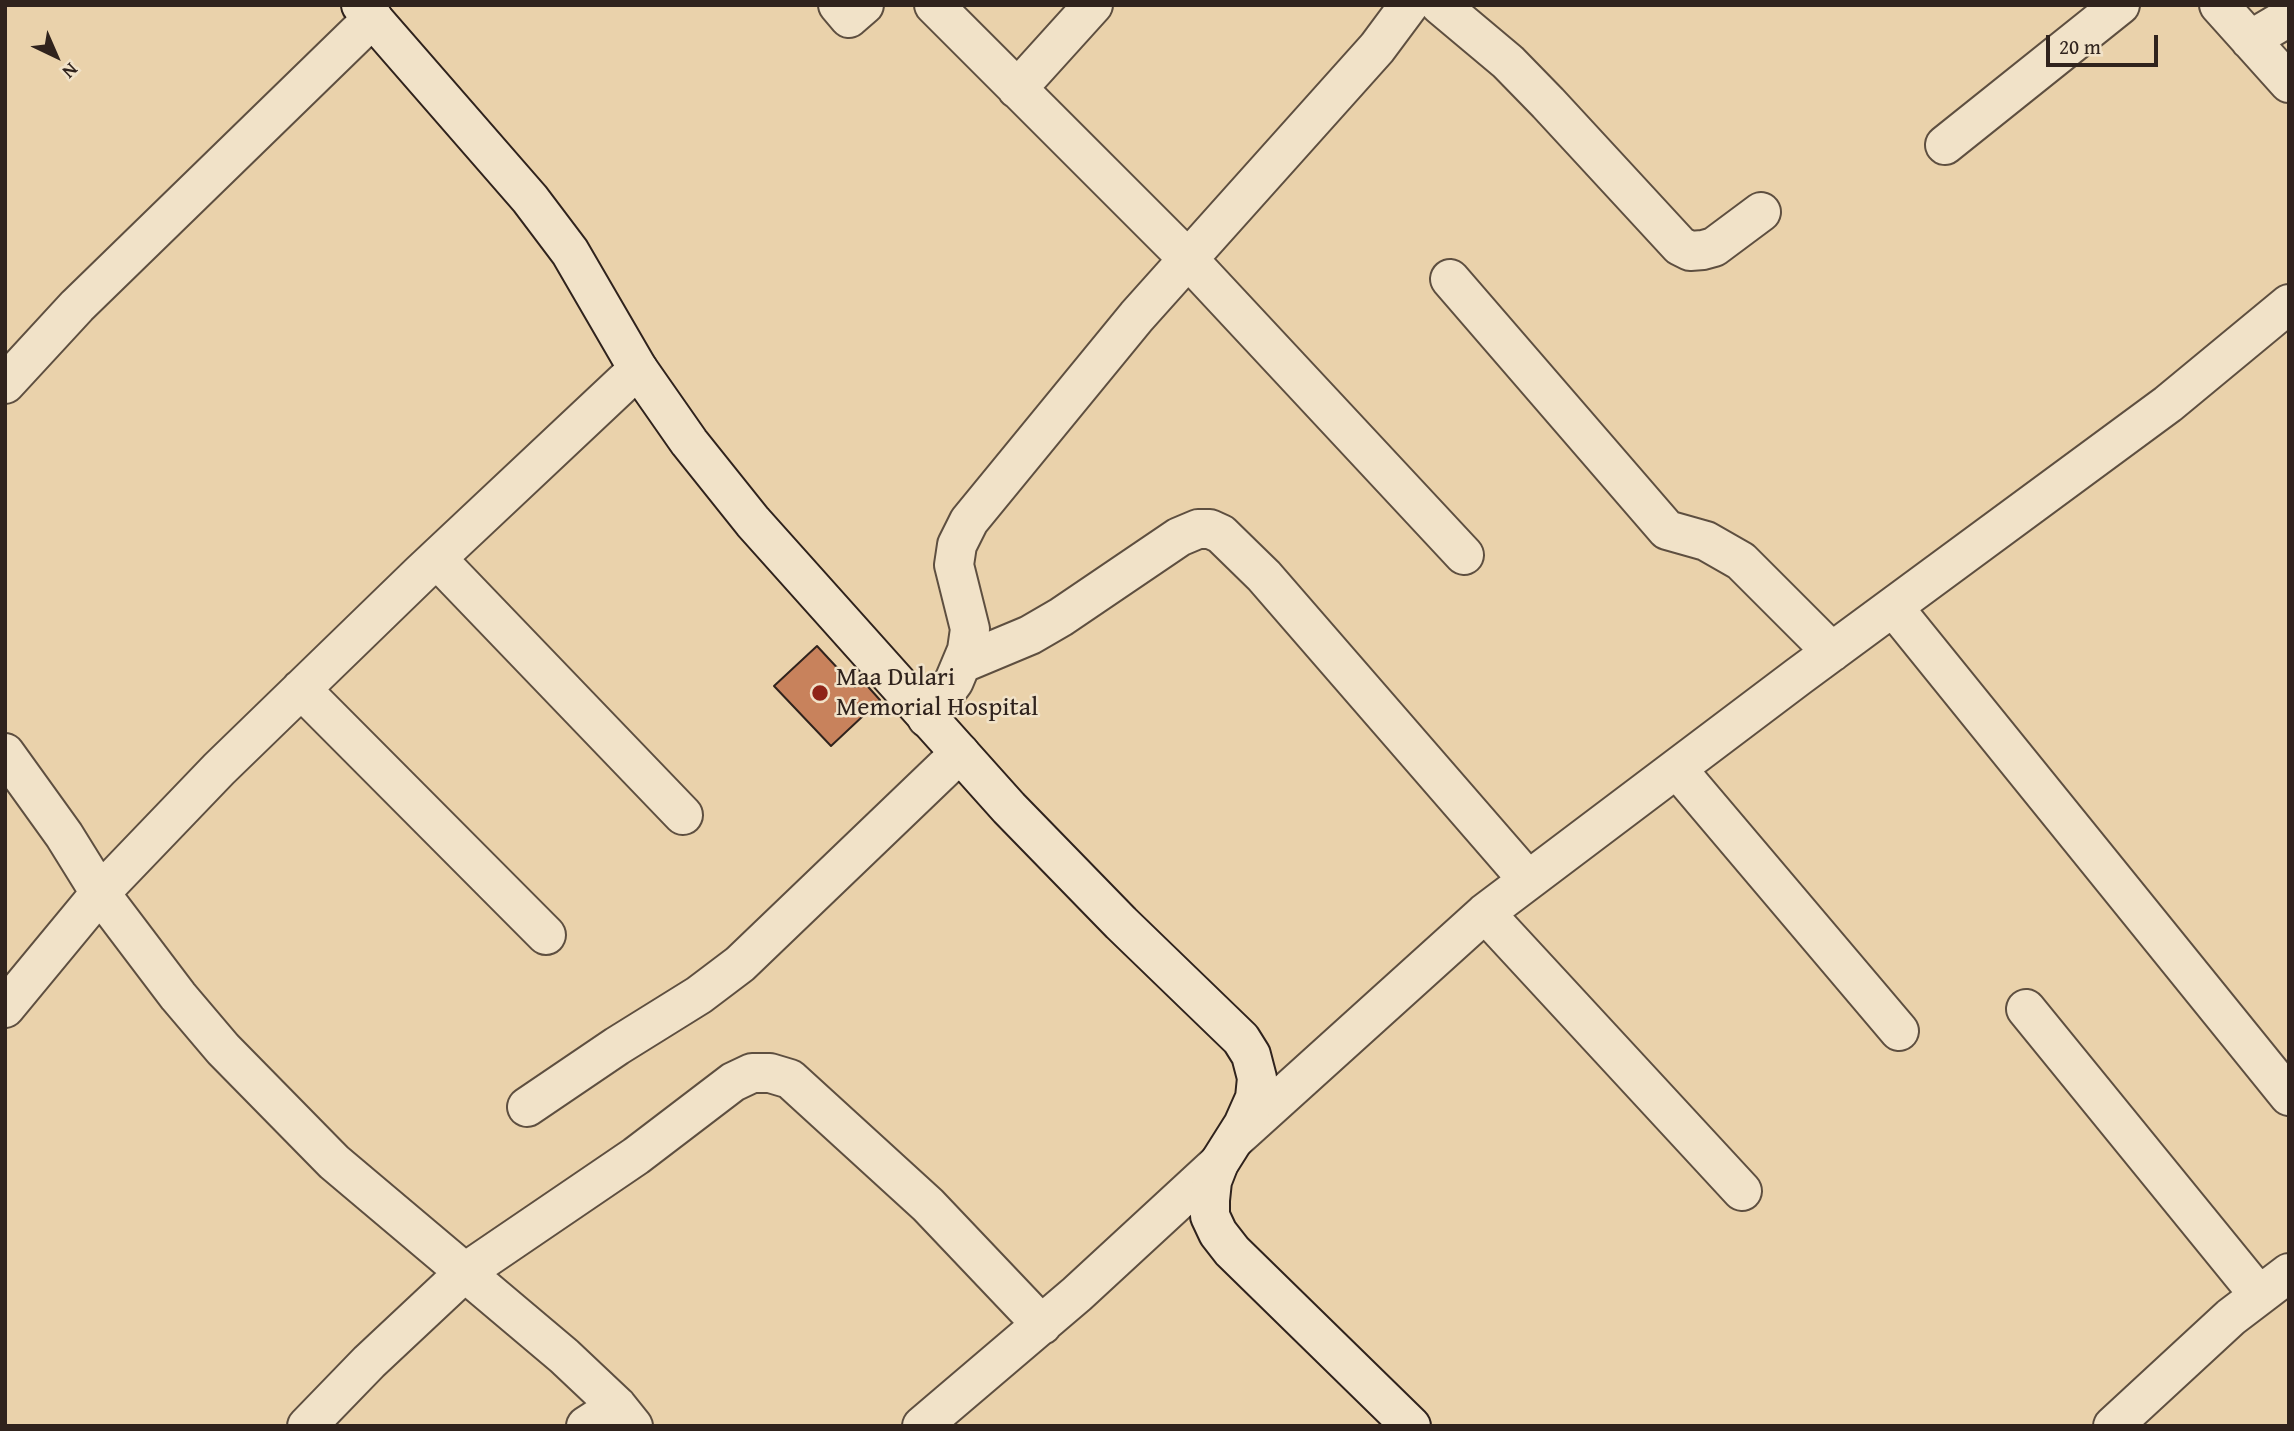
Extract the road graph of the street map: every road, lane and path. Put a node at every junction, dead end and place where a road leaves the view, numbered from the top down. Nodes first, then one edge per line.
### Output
1 (838, 5) edge
2 (864, 5) edge
3 (934, 5) edge
4 (1093, 5) edge
5 (1409, 5) edge
6 (1440, 5) edge
7 (2120, 5) edge
8 (2219, 5) edge
9 (367, 12) edge
10 (2289, 17) edge
11 (2250, 40) junction
12 (2289, 83) edge
13 (1017, 89) junction
14 (1945, 145) dead end
15 (1760, 212) dead end
16 (1188, 259) junction
17 (1450, 279) dead end
18 (2289, 304) edge
19 (638, 369) junction
20 (5, 384) edge
21 (1464, 555) dead end
22 (437, 559) junction
23 (1894, 608) junction
24 (1832, 652) junction
25 (963, 663) junction
26 (301, 690) junction
27 (927, 718) junction
28 (5, 753) edge
29 (960, 753) junction
30 (1677, 769) junction
31 (683, 815) dead end
32 (1528, 880) junction
33 (100, 893) junction
34 (1485, 913) junction
35 (546, 935) dead end
36 (5, 1008) edge
37 (2026, 1009) dead end
38 (1899, 1031) dead end
39 (2289, 1096) edge
40 (527, 1107) dead end
41 (1226, 1152) junction
42 (1742, 1191) dead end
43 (464, 1273) junction
44 (2274, 1284) edge
45 (1042, 1325) junction
46 (612, 1419) edge
47 (307, 1426) edge
48 (922, 1426) edge
49 (1411, 1426) edge
50 (2113, 1426) edge

1 - 2 street
3 - 13 street
4 - 13 street
5 - 16 street
6 - 15 street
7 - 14 street
8 - 11 street
9 - 19 street
9 - 20 street
10 - 11 street
11 - 12 street
13 - 16 street
16 - 21 street
16 - 25 street
17 - 24 street
18 - 23 street
19 - 22 street
19 - 27 street
22 - 26 street
22 - 31 street
23 - 24 street
23 - 39 street
24 - 30 street
25 - 27 street
25 - 32 street
26 - 33 street
26 - 35 street
27 - 29 street
28 - 33 street
29 - 40 street
29 - 41 street
30 - 32 street
30 - 38 street
32 - 34 street
33 - 36 street
33 - 43 street
34 - 41 street
34 - 42 street
37 - 44 street
41 - 45 street
41 - 49 street
43 - 45 street
43 - 46 street
43 - 47 street
44 - 50 street
45 - 48 street

